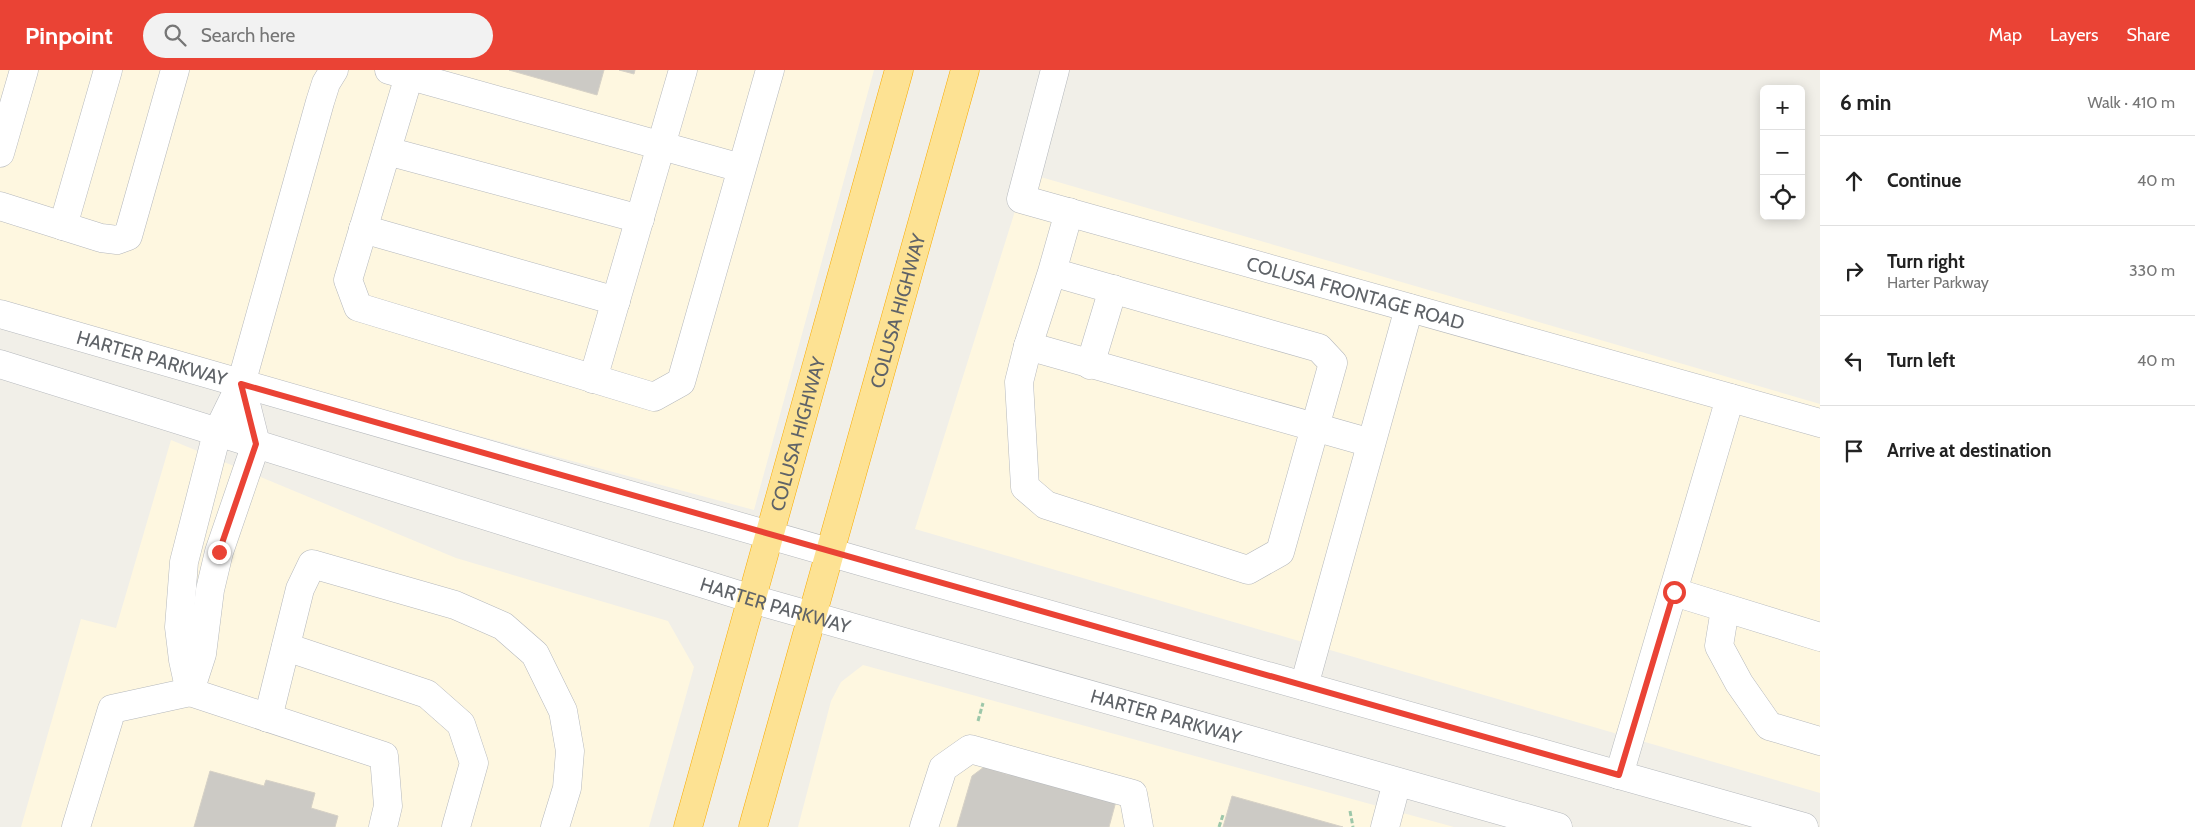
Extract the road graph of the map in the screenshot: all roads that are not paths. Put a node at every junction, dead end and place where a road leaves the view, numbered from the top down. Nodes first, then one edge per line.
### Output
1 (24, 70) edge
2 (108, 70) edge
3 (175, 70) edge
4 (683, 70) edge
5 (770, 70) edge
6 (899, 70) edge
7 (965, 70) edge
8 (1055, 70) edge
9 (331, 71) edge
10 (399, 73) edge
11 (662, 146) junction
12 (386, 151) junction
13 (0, 153) edge
14 (741, 168) junction
15 (0, 206) edge
16 (1068, 212) junction
17 (640, 219) junction
18 (63, 226) junction
19 (363, 229) junction
20 (1052, 272) junction
21 (1113, 289) junction
22 (616, 301) junction
23 (1409, 308) junction
24 (0, 314) edge
25 (1028, 346) junction
26 (0, 364) edge
27 (1090, 365) junction
28 (593, 378) junction
29 (241, 384) junction
30 (1730, 398) junction
31 (1820, 424) edge
32 (1315, 427) junction
33 (217, 433) junction
34 (1371, 443) junction
35 (256, 444) junction
36 (769, 534) junction
37 (830, 552) junction
38 (1674, 592) junction
39 (752, 599) junction
40 (1725, 609) junction
41 (813, 617) junction
42 (1820, 637) edge
43 (286, 647) junction
44 (1304, 686) junction
45 (190, 692) junction
46 (268, 718) junction
47 (1820, 741) edge
48 (1619, 775) junction
49 (1397, 782) junction
50 (76, 827) edge
51 (382, 827) edge
52 (456, 827) edge
53 (555, 827) edge
54 (688, 827) edge
55 (753, 827) edge
56 (924, 827) edge
57 (1139, 827) edge
58 (1385, 827) edge
59 (1558, 827) edge
60 (1804, 827) edge

1 - 13 street
2 - 18 street
3 - 18 street
4 - 11 street
5 - 14 street
6 - 36 highway, COLUSA HIGHWAY
7 - 37 highway, COLUSA HIGHWAY
8 - 16 street, COLUSA FRONTAGE ROAD
9 - 29 street
10 - 11 street
10 - 12 street
11 - 14 street
11 - 17 street
12 - 17 street
12 - 19 street
14 - 28 street
15 - 18 street
16 - 20 street
16 - 23 street, COLUSA FRONTAGE ROAD
17 - 22 street
19 - 22 street
19 - 28 street
20 - 21 street
20 - 25 street
21 - 27 street
21 - 32 street
22 - 28 street
23 - 30 street, COLUSA FRONTAGE ROAD
23 - 34 street
24 - 29 street, HARTER PARKWAY
25 - 27 street
25 - 32 street
26 - 33 street, HARTER PARKWAY
27 - 32 street
29 - 33 street
29 - 35 street
29 - 36 street, HARTER PARKWAY
30 - 31 street, COLUSA FRONTAGE ROAD
30 - 38 street
32 - 34 street
33 - 35 street, HARTER PARKWAY
33 - 45 street
34 - 44 street
35 - 39 street, HARTER PARKWAY
35 - 45 street
36 - 37 street, HARTER PARKWAY
36 - 39 highway, COLUSA HIGHWAY
37 - 41 highway
37 - 44 street, HARTER PARKWAY
38 - 40 street
38 - 48 street
39 - 41 street, HARTER PARKWAY
39 - 54 highway, COLUSA HIGHWAY
40 - 42 street
40 - 47 street
41 - 49 street, HARTER PARKWAY
41 - 55 highway
43 - 46 street
43 - 52 street
43 - 53 street
44 - 48 street, HARTER PARKWAY
45 - 46 street
45 - 50 street
46 - 51 street
48 - 60 street, HARTER PARKWAY
49 - 58 street
49 - 59 street, HARTER PARKWAY
56 - 57 street

